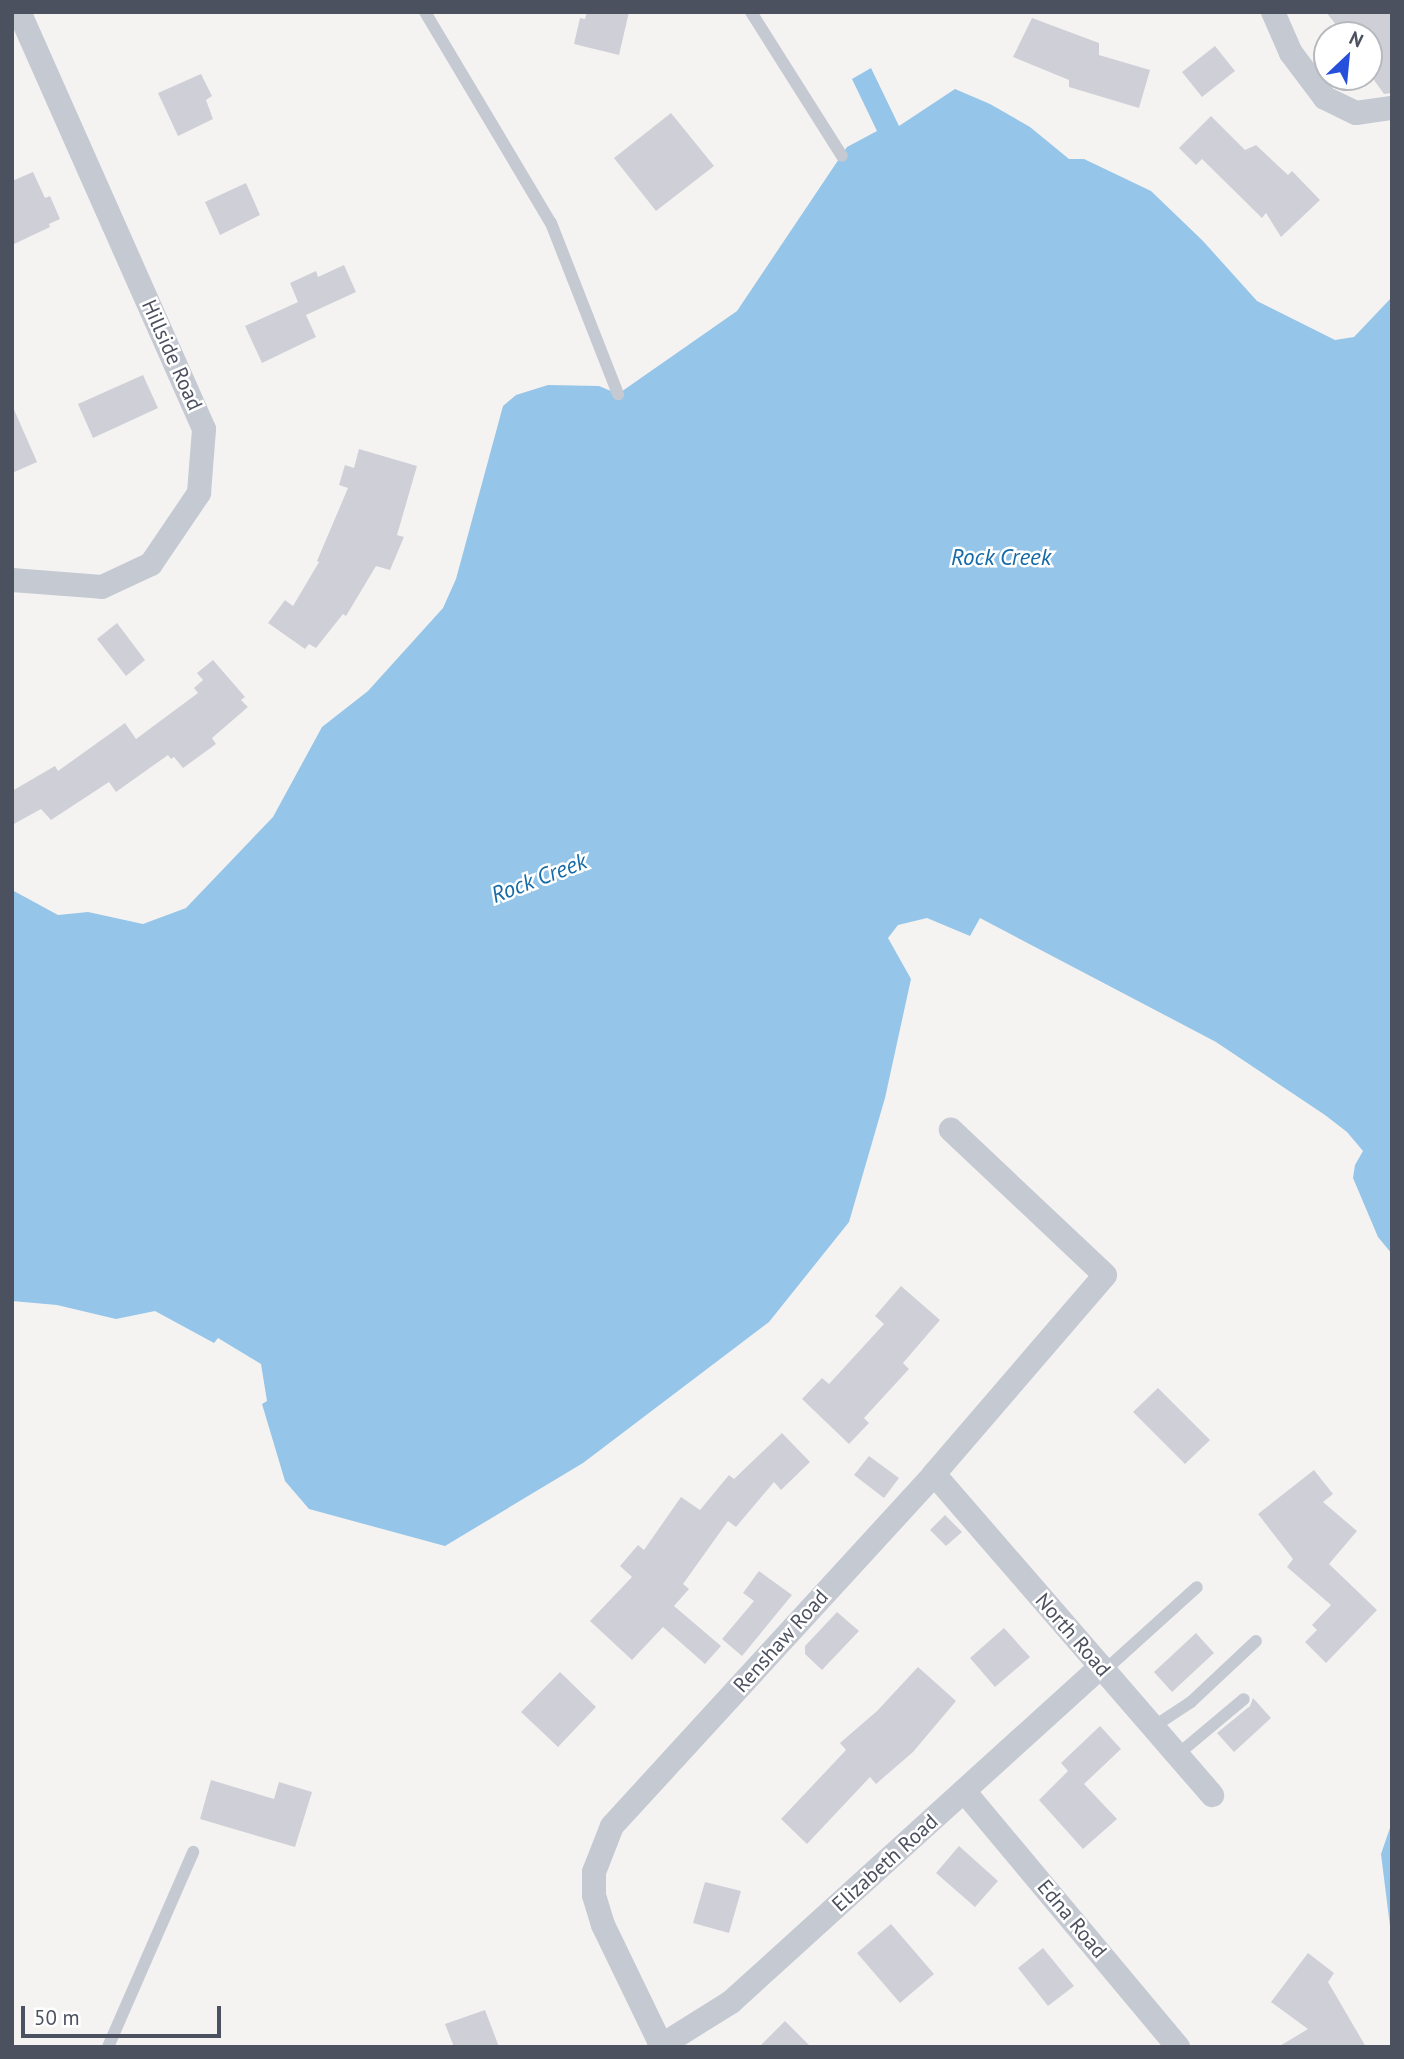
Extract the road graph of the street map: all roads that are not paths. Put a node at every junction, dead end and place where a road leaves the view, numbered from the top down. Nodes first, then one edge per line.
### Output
1 (19, 12) edge
2 (425, 12) edge
3 (751, 12) edge
4 (1273, 12) edge
5 (1392, 108) edge
6 (842, 156) dead end
7 (618, 394) dead end
8 (12, 580) edge
9 (951, 1130) dead end
10 (934, 1474) junction
11 (1197, 1587) dead end
12 (1256, 1641) dead end
13 (1102, 1669) junction
14 (1244, 1699) dead end
15 (1153, 1727) junction
16 (1177, 1755) junction
17 (964, 1791) junction
18 (1213, 1795) dead end
19 (193, 1852) dead end
20 (1176, 2046) edge
21 (108, 2047) edge
22 (661, 2047) edge

1 - 8 street, Hillside Road
2 - 7 lane
3 - 6 lane
4 - 5 street
9 - 10 street, Renshaw Road
10 - 13 street, North Road
10 - 22 street, Renshaw Road
11 - 13 lane
12 - 15 lane
13 - 15 street, North Road
13 - 17 street, Elizabeth Road
14 - 16 lane
15 - 16 street, North Road
16 - 18 street, North Road
17 - 20 street, Edna Road
17 - 22 street, Elizabeth Road
19 - 21 lane

